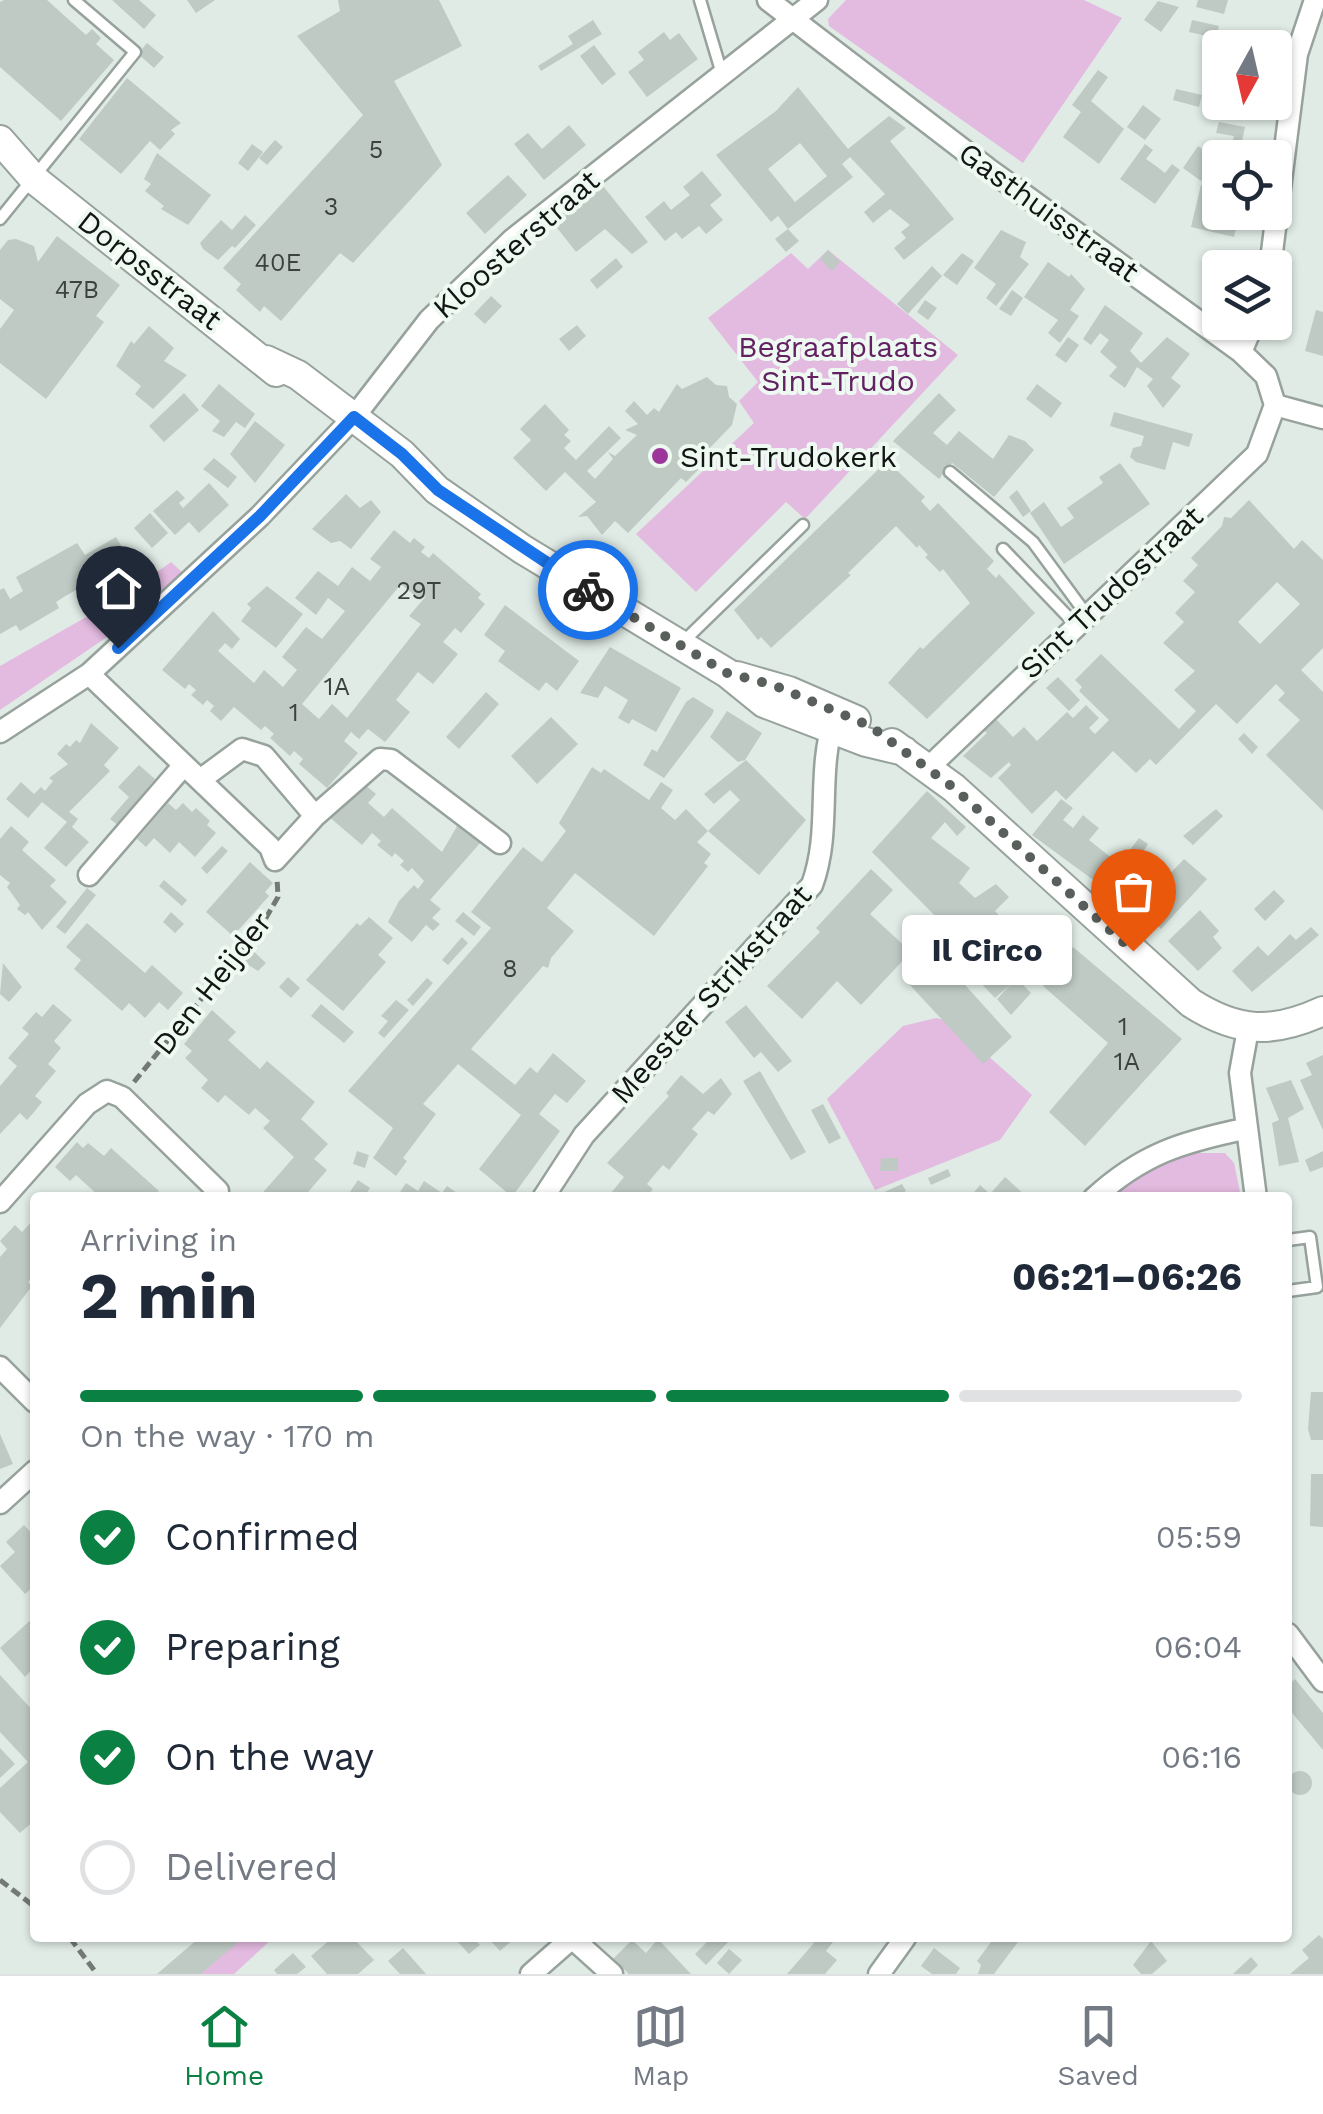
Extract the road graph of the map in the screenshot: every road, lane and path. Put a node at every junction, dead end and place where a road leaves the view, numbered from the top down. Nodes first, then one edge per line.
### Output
1 (74, 0) edge
2 (700, 0) edge
3 (768, 0) edge
4 (817, 0) edge
5 (1314, 0) edge
6 (791, 22) junction
7 (722, 74) junction
8 (0, 140) edge
9 (0, 164) edge
10 (35, 180) junction
11 (0, 220) edge
12 (1272, 250) edge
13 (1246, 340) edge
14 (1241, 352) junction
15 (1275, 405) junction
16 (1323, 418) edge
17 (348, 423) junction
18 (950, 472) dead end
19 (803, 525) dead end
20 (1004, 549) dead end
21 (1080, 619) junction
22 (680, 645) junction
23 (89, 674) junction
24 (833, 720) junction
25 (0, 732) edge
26 (929, 767) junction
27 (192, 772) junction
28 (315, 816) junction
29 (500, 844) dead end
30 (276, 860) junction
31 (89, 875) dead end
32 (1323, 1011) edge
33 (1248, 1028) junction
34 (122, 1097) junction
35 (1244, 1129) junction
36 (218, 1191) dead end
37 (547, 1192) edge
38 (1101, 1192) edge
39 (1255, 1192) edge
40 (0, 1202) edge
41 (1292, 1239) edge
42 (1292, 1290) edge
43 (0, 1367) edge
44 (30, 1397) edge
45 (30, 1476) edge
46 (0, 1503) edge
47 (1292, 1639) edge
48 (1323, 1681) edge
49 (0, 1880) edge
50 (30, 1903) edge
51 (73, 1942) edge
52 (567, 1942) edge
53 (576, 1942) edge
54 (903, 1942) edge
55 (97, 1974) edge
56 (531, 1974) edge
57 (612, 1974) edge
58 (879, 1974) edge

1 - 10 lane
2 - 7 lane
3 - 6 street, Gasthuisstraat
4 - 6 street, Kloosterstraat
5 - 12 street
6 - 7 street, Kloosterstraat
6 - 14 street, Gasthuisstraat
7 - 17 street, Kloosterstraat
8 - 10 street, Dorpsstraat
9 - 10 street, Dorpsstraat
10 - 11 lane
10 - 17 street, Dorpsstraat
13 - 14 street
14 - 15 street, Gasthuisstraat
15 - 16 street
15 - 21 street, Sint Trudostraat
17 - 22 street, Dorpsstraat
17 - 23 street, Kloosterstraat
18 - 21 lane
19 - 22 lane
20 - 21 lane
21 - 26 street, Sint Trudostraat
22 - 24 street, Dorpsstraat
23 - 25 street, Kloosterstraat
23 - 27 street
24 - 26 street, Dorpsstraat
24 - 37 street, Meester Strikstraat
26 - 33 street, Dorpsstraat
27 - 28 street
27 - 30 street
27 - 31 street
28 - 29 street
28 - 30 street
30 - 34 path, Den Heijder
32 - 33 street
33 - 35 street
34 - 36 street
34 - 40 street
35 - 38 street
35 - 39 street
41 - 42 lane
43 - 44 street
45 - 46 street
47 - 48 street
49 - 50 path
51 - 55 path
52 - 56 street
53 - 57 street
54 - 58 street

